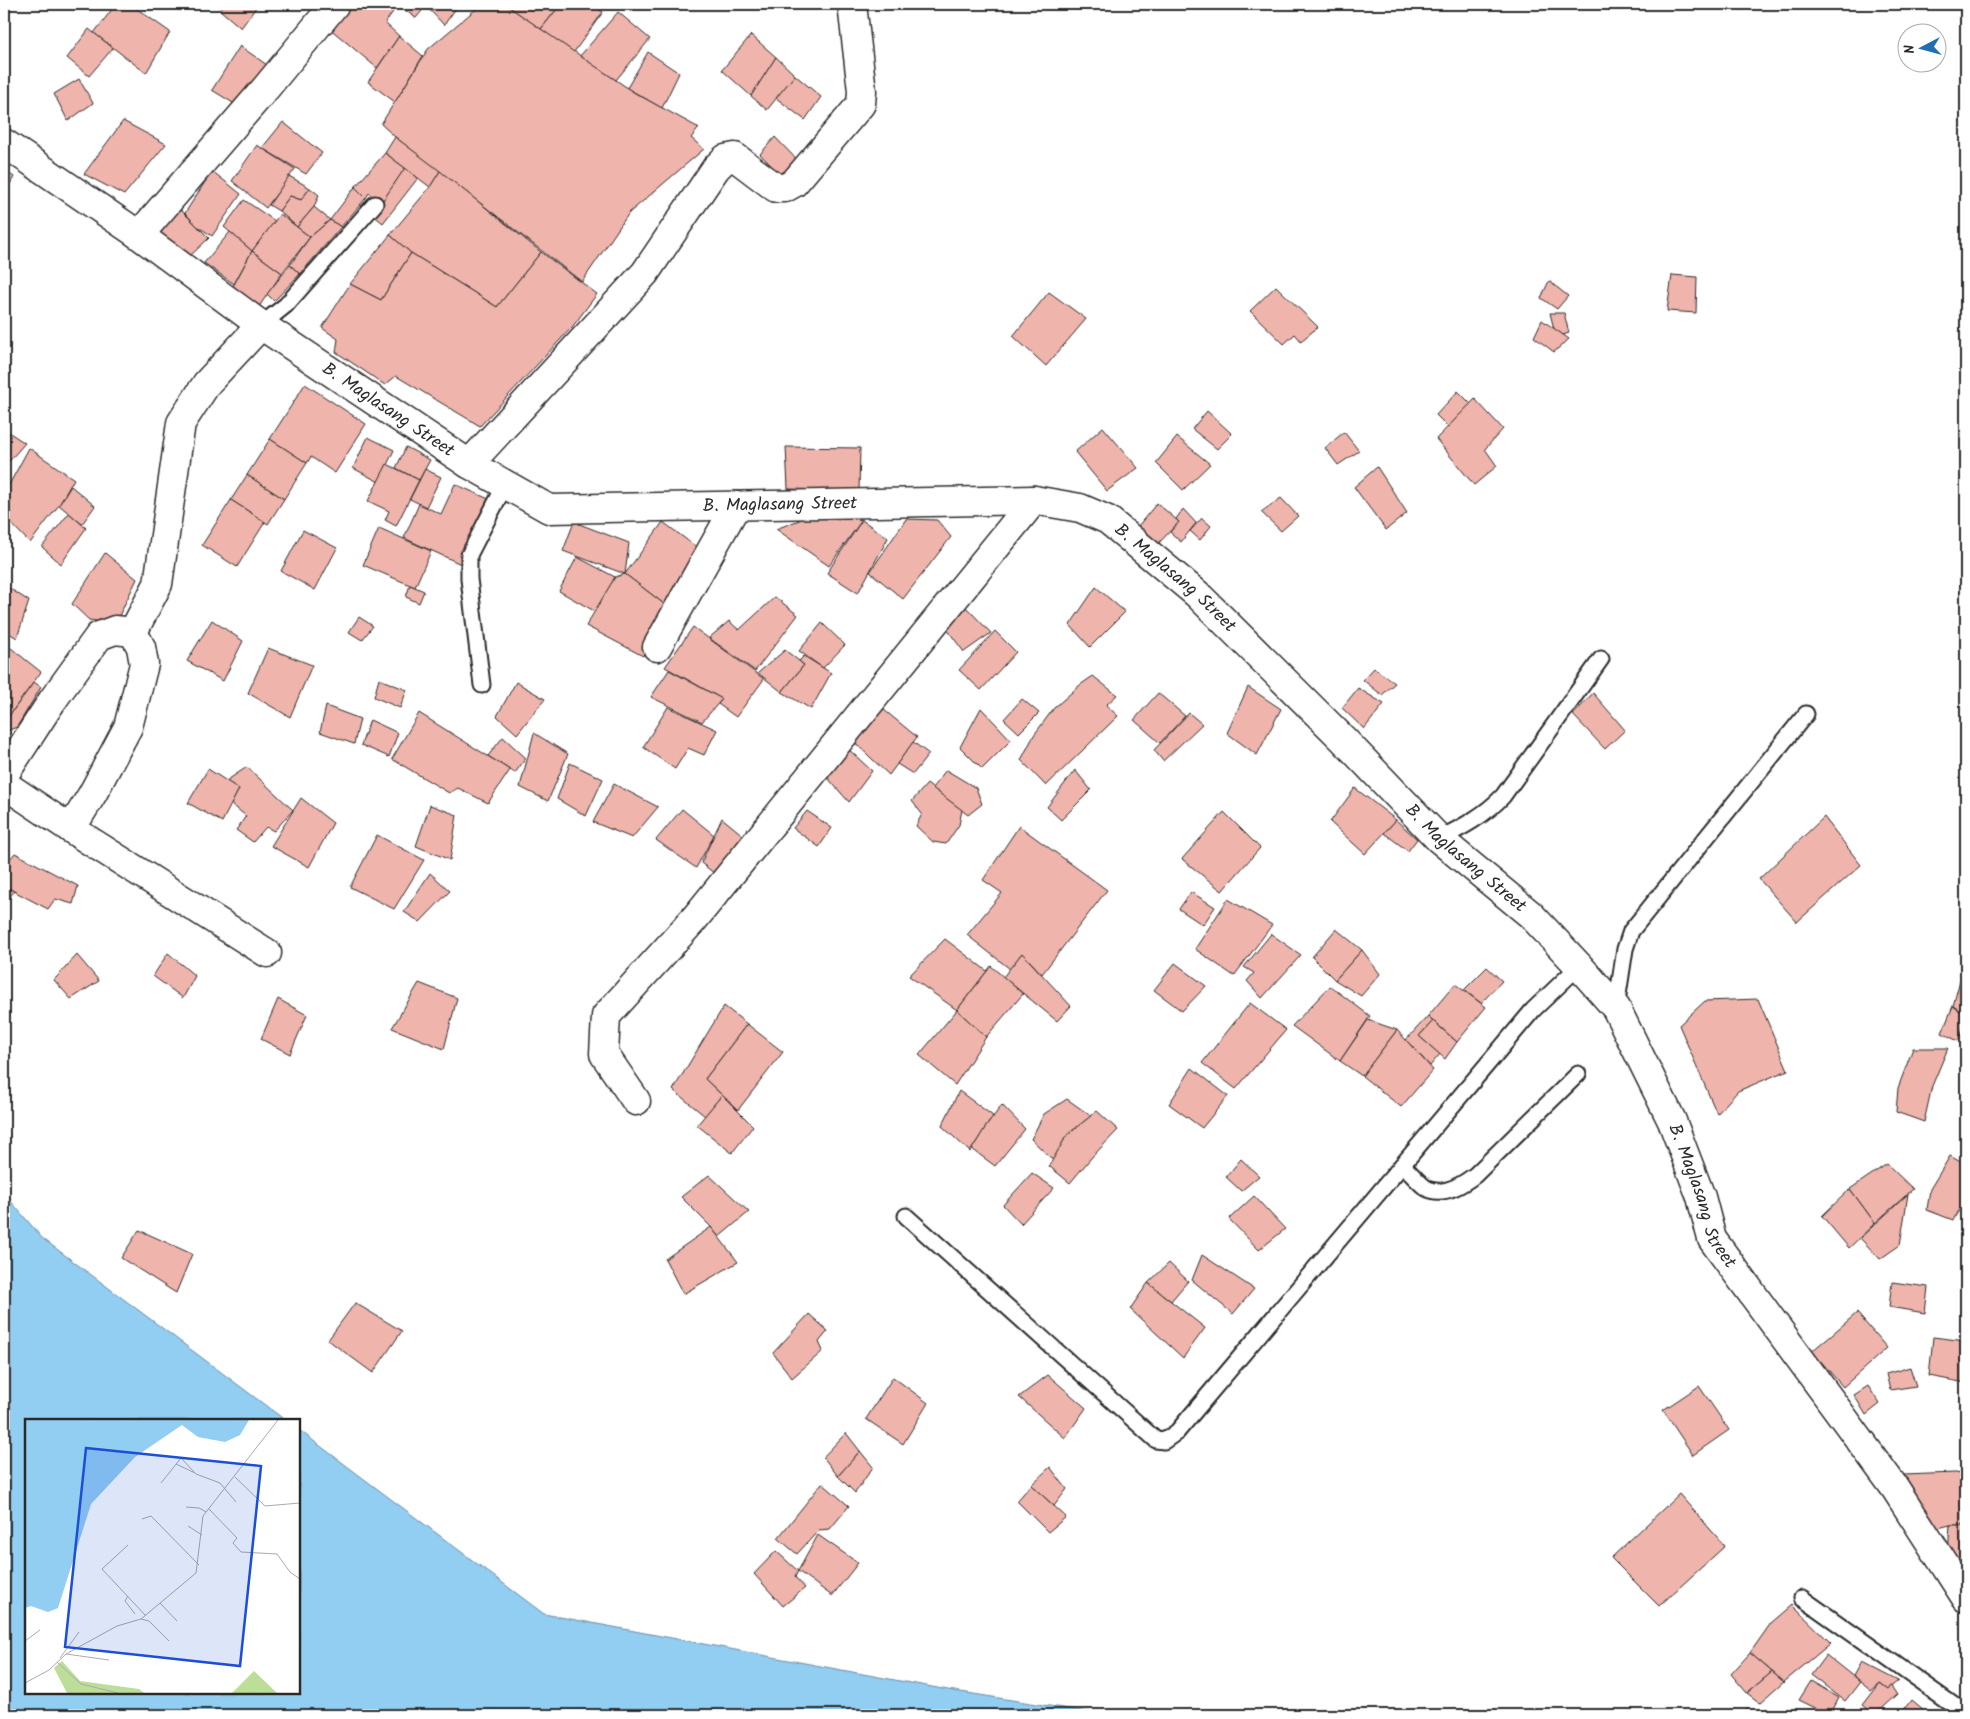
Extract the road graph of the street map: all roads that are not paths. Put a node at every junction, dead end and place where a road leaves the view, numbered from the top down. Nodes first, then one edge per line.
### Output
1 (335, 4) edge
2 (852, 4) edge
3 (4, 143) edge
4 (375, 204) dead end
5 (139, 235) junction
6 (261, 325) junction
7 (469, 464) junction
8 (505, 485) junction
9 (1034, 500) junction
10 (736, 506) junction
11 (133, 632) junction
12 (658, 647) dead end
13 (1600, 659) dead end
14 (482, 685) dead end
15 (1806, 714) dead end
16 (4, 775) edge
17 (4, 784) edge
18 (71, 829) junction
19 (1440, 839) junction
20 (267, 953) dead end
21 (1579, 966) junction
22 (1616, 1008) junction
23 (1578, 1074) dead end
24 (636, 1101) dead end
25 (1402, 1165) junction
26 (906, 1216) dead end
27 (1802, 1598) dead end
28 (1966, 1598) edge
29 (1966, 1714) edge

1 - 5 street
2 - 7 street
3 - 5 street, B. Maglasang Street
4 - 6 lane
5 - 6 street, B. Maglasang Street
6 - 7 street, B. Maglasang Street
6 - 11 street
7 - 8 street, B. Maglasang Street
8 - 10 street, B. Maglasang Street
8 - 14 lane
9 - 10 street, B. Maglasang Street
9 - 19 street, B. Maglasang Street
9 - 24 street
10 - 12 street
11 - 16 street
11 - 18 street
13 - 19 lane
15 - 22 lane
17 - 18 street
18 - 20 street
19 - 21 street, B. Maglasang Street
21 - 22 street, B. Maglasang Street
21 - 25 lane
22 - 28 street, B. Maglasang Street
23 - 25 lane
25 - 26 lane
27 - 29 lane

